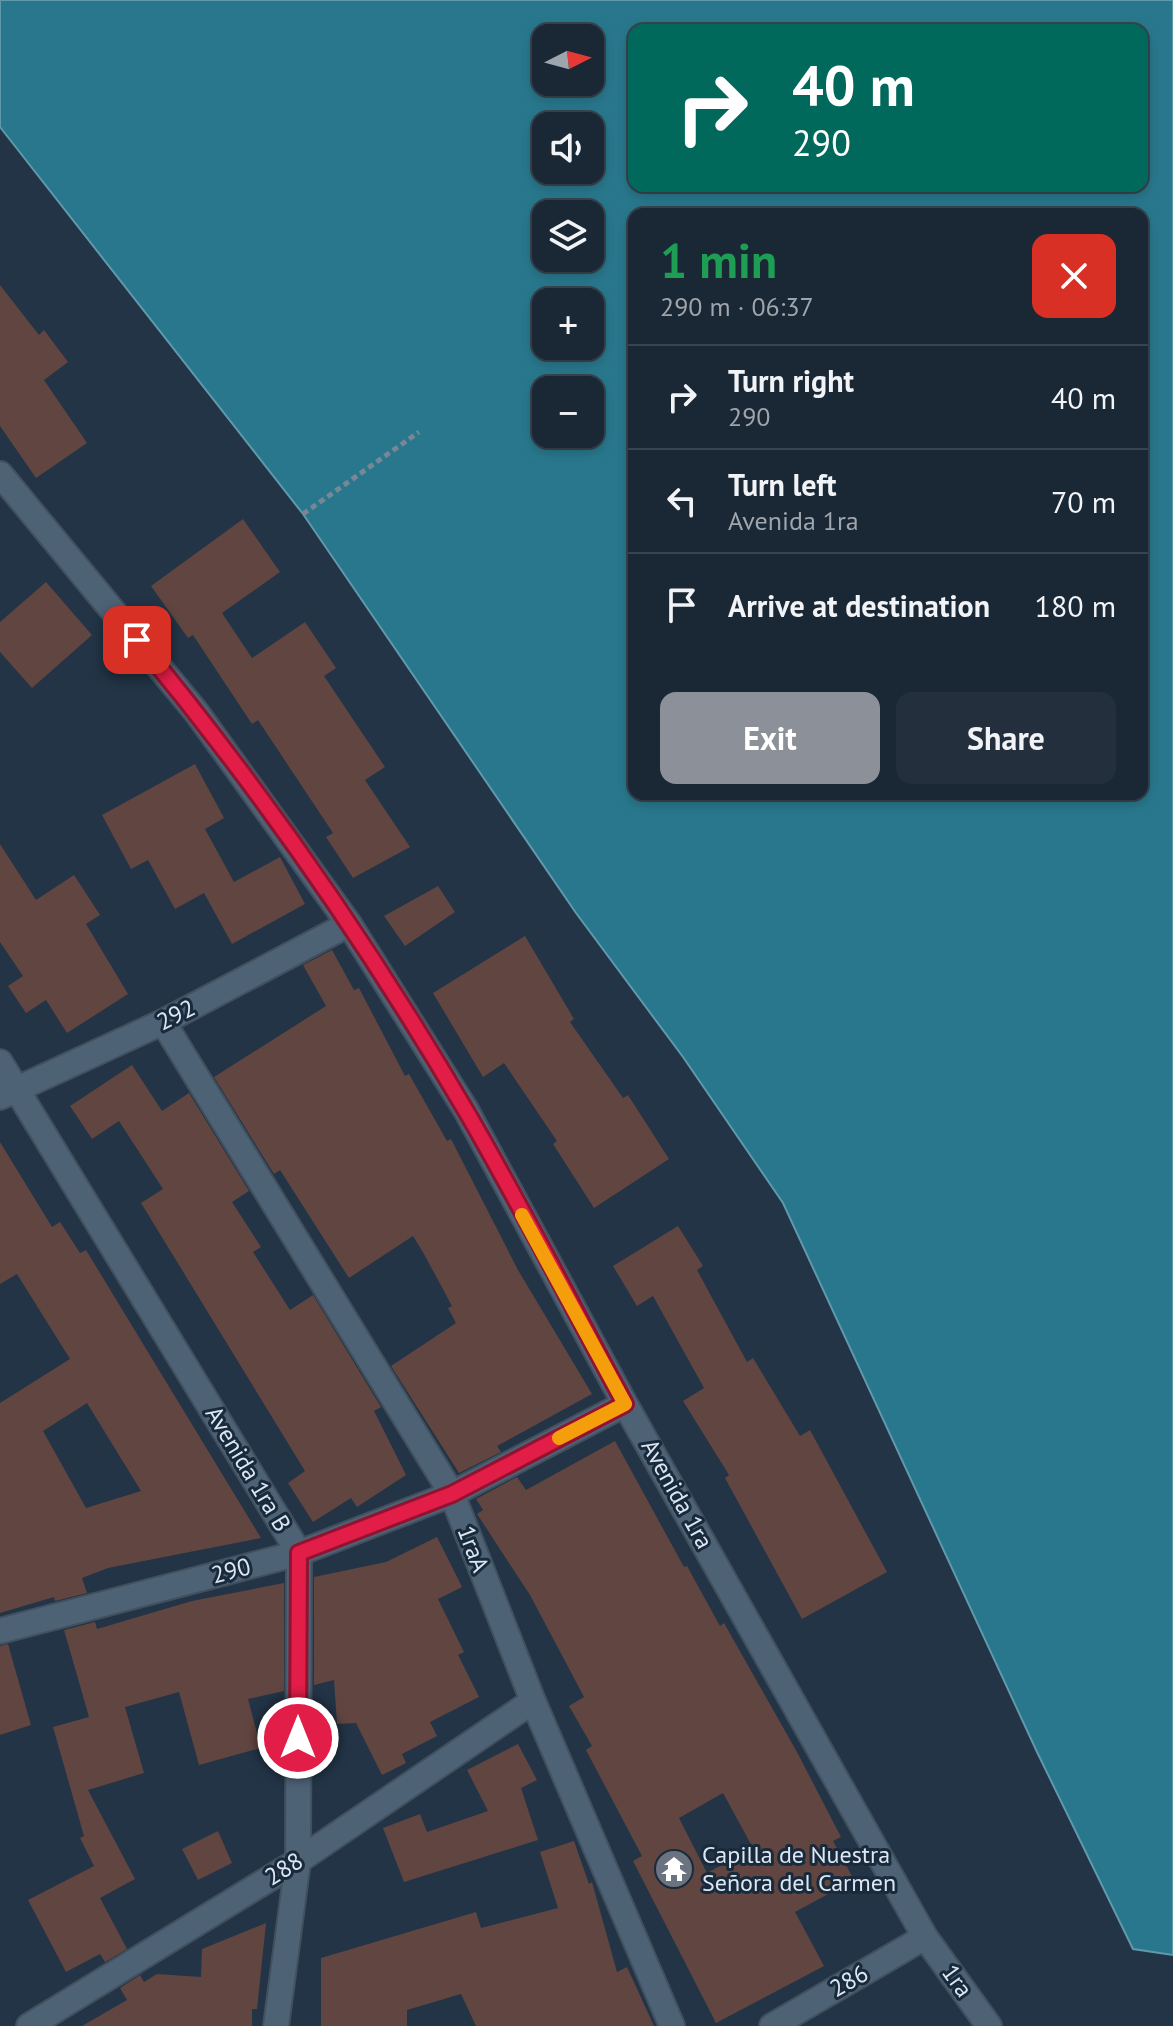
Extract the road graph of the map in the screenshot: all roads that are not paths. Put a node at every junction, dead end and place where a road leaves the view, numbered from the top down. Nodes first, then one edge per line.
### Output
1 (0, 474) edge
2 (349, 924) junction
3 (163, 1022) junction
4 (0, 1062) edge
5 (9, 1093) edge
6 (625, 1404) junction
7 (452, 1494) junction
8 (299, 1553) junction
9 (0, 1631) edge
10 (533, 1701) junction
11 (298, 1861) junction
12 (925, 1937) junction
13 (29, 2026) edge
14 (276, 2026) edge
15 (672, 2026) edge
16 (772, 2026) edge
17 (989, 2026) edge

1 - 2 street, Avenida 1ra
2 - 3 street, 292
2 - 6 street, Avenida 1ra
3 - 5 street, 292
3 - 7 street, 1raA
4 - 5 street, Avenida 1ra B
5 - 8 street, Avenida 1ra B
6 - 7 street, 290
6 - 12 street, Avenida 1ra
7 - 8 street, 290
7 - 10 street, 1raA
8 - 9 street, 290
8 - 11 street, Avenida 1ra B
10 - 11 street, 288
10 - 15 street, 1raA
11 - 13 street, 288
11 - 14 street, Avenida 1ra B
12 - 16 street, 286
12 - 17 street, 1ra

